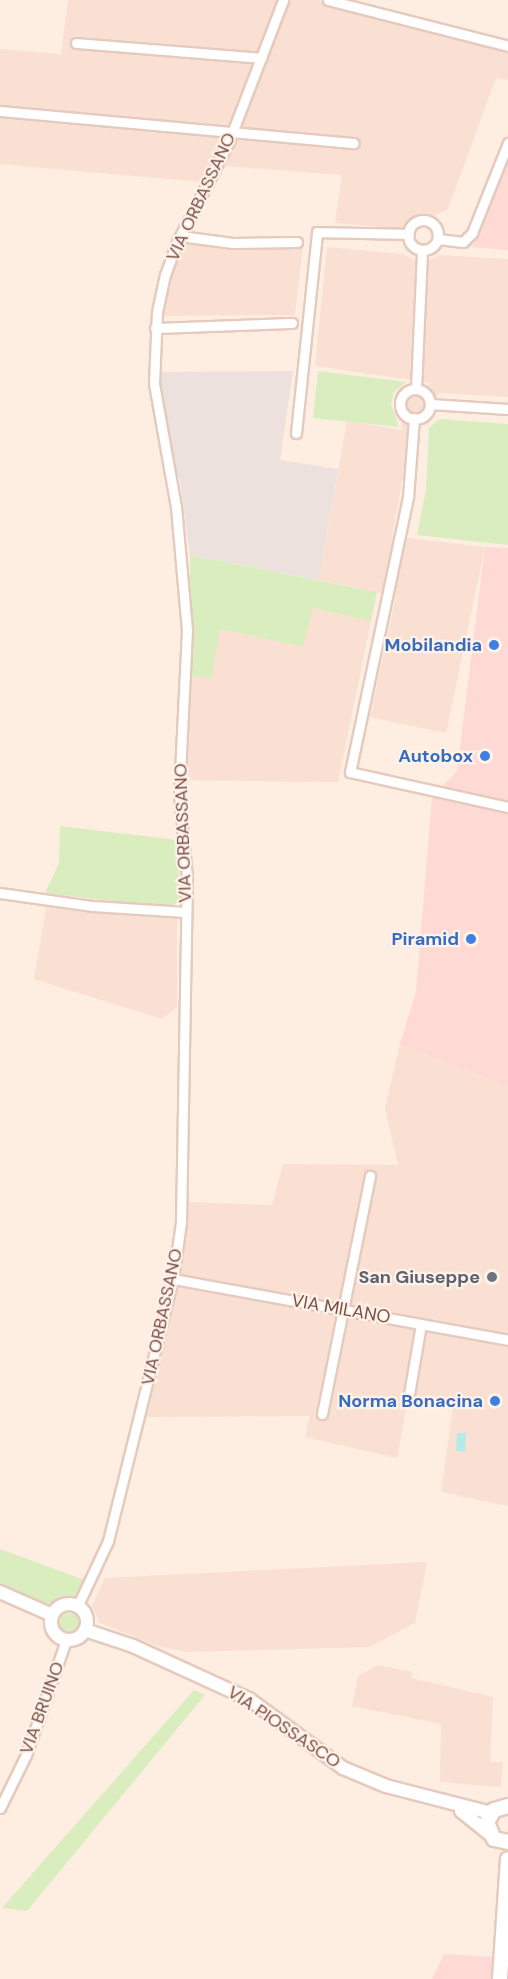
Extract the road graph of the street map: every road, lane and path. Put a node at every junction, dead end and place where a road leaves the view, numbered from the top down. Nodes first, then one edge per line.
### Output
1 (283, 0) edge
2 (328, 0) edge
3 (76, 43) dead end
4 (508, 46) edge
5 (261, 58) junction
6 (0, 111) edge
7 (232, 133) junction
8 (354, 143) dead end
9 (508, 143) edge
10 (409, 234) junction
11 (180, 236) junction
12 (438, 239) junction
13 (297, 242) dead end
14 (422, 250) junction
15 (292, 323) dead end
16 (155, 328) junction
17 (416, 389) junction
18 (430, 404) junction
19 (508, 409) edge
20 (414, 418) junction
21 (296, 433) dead end
22 (508, 807) edge
23 (0, 893) edge
24 (186, 912) junction
25 (370, 1176) dead end
26 (173, 1279) junction
27 (342, 1310) junction
28 (422, 1324) junction
29 (508, 1340) edge
30 (408, 1400) dead end
31 (322, 1414) dead end
32 (0, 1592) edge
33 (77, 1607) junction
34 (52, 1615) junction
35 (85, 1630) junction
36 (66, 1640) junction
37 (508, 1794) edge
38 (452, 1806) junction
39 (0, 1808) edge
40 (499, 1809) edge
41 (499, 1839) edge
42 (506, 1865) edge
43 (500, 1979) edge

1 - 5 street, VIA ORBASSANO
2 - 4 street
3 - 5 street
5 - 7 street, VIA ORBASSANO
6 - 7 street
7 - 8 street
7 - 11 street, VIA ORBASSANO
9 - 12 street
10 - 12 street
10 - 14 street
10 - 21 street
11 - 13 street
11 - 16 street, VIA ORBASSANO
12 - 14 street
14 - 17 street
15 - 16 street
16 - 24 street, VIA ORBASSANO
17 - 18 street
17 - 20 street
18 - 19 street
18 - 20 street
20 - 22 street
23 - 24 street
24 - 26 street, VIA ORBASSANO
25 - 27 street
26 - 27 street, VIA MILANO
26 - 33 street, VIA ORBASSANO
27 - 28 street, VIA MILANO
27 - 31 street
28 - 29 street, VIA MILANO
28 - 30 street
32 - 34 street
33 - 34 street
33 - 35 street
34 - 36 street
35 - 36 street
35 - 38 street, VIA PIOSSASCO
36 - 39 street, VIA BRUINO
37 - 40 main road
38 - 40 street, VIA PIOSSASCO
38 - 41 street, VIA PIOSSASCO
40 - 41 main road
41 - 42 main road
42 - 43 main road

